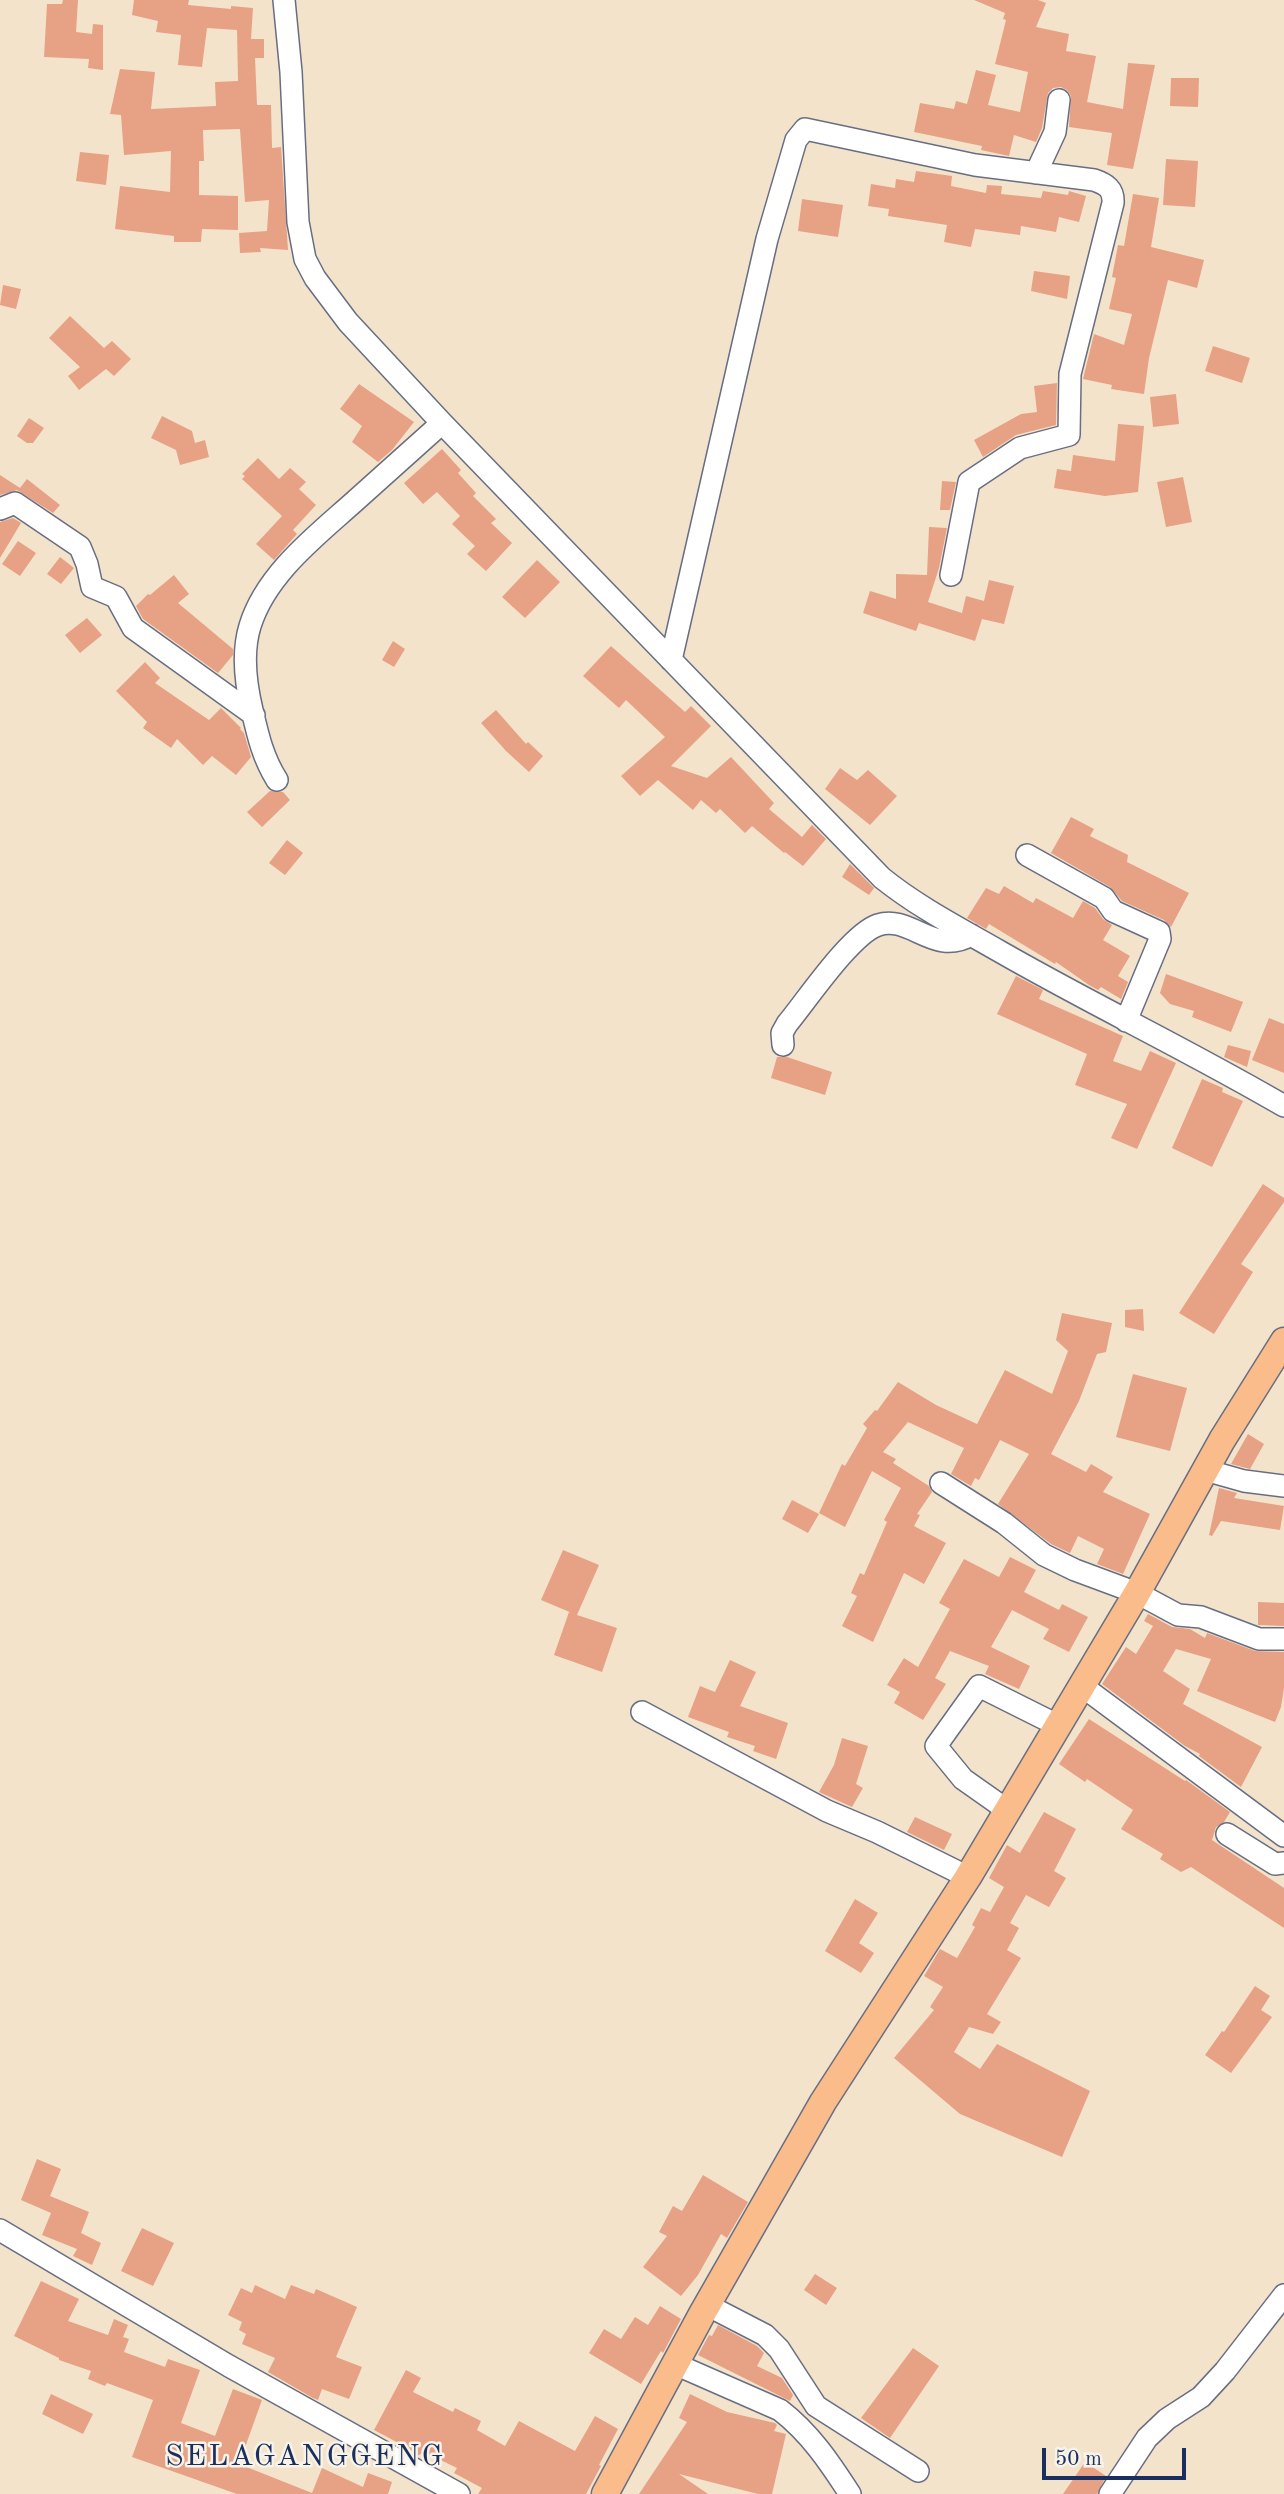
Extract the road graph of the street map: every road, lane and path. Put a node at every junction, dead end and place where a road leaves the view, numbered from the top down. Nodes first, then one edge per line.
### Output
1 (284, 0) edge
2 (1059, 100) dead end
3 (1036, 173) junction
4 (442, 423) junction
5 (0, 509) edge
6 (951, 575) dead end
7 (671, 660) junction
8 (254, 715) junction
9 (277, 780) dead end
10 (1027, 855) dead end
11 (971, 935) junction
12 (1126, 1021) junction
13 (783, 1045) dead end
14 (1284, 1106) edge
15 (1284, 1341) edge
16 (1205, 1470) junction
17 (941, 1483) dead end
18 (1284, 1486) edge
19 (1137, 1593) junction
20 (1284, 1639) edge
21 (1082, 1686) junction
22 (642, 1712) dead end
23 (1057, 1725) junction
24 (1007, 1810) junction
25 (1227, 1834) dead end
26 (1284, 1836) edge
27 (1284, 1863) edge
28 (968, 1877) junction
29 (0, 2231) edge
30 (1284, 2295) edge
31 (707, 2305) junction
32 (675, 2364) junction
33 (918, 2471) dead end
34 (459, 2494) edge
35 (605, 2494) edge
36 (850, 2494) edge
37 (1110, 2494) edge

1 - 4 street
2 - 3 street
3 - 6 street
3 - 7 street
4 - 7 street
4 - 8 street
5 - 8 street
7 - 11 street
8 - 9 street
10 - 12 street
11 - 12 street
11 - 13 street
12 - 14 street
15 - 16 main road
16 - 18 street
16 - 19 main road
17 - 19 street
19 - 20 street
19 - 21 main road
21 - 23 main road
21 - 26 street
22 - 28 street
23 - 24 main road
23 - 24 street
24 - 28 main road
25 - 27 street
28 - 31 main road
29 - 34 street
30 - 37 street
31 - 32 main road
31 - 33 street
32 - 35 main road
32 - 36 street

